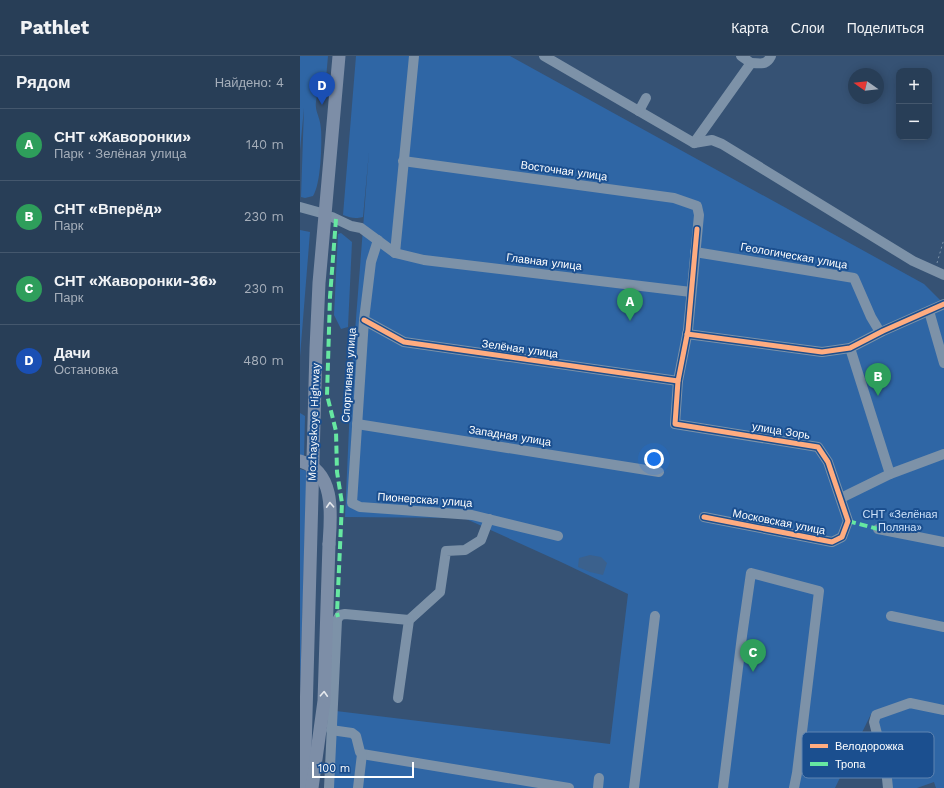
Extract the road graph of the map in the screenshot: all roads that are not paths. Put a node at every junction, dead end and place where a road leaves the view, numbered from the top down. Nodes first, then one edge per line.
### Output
1 (339, 56) edge
2 (346, 56) edge
3 (414, 56) edge
4 (741, 56) edge
5 (771, 56) edge
6 (550, 57) edge
7 (751, 62) junction
8 (646, 98) dead end
9 (639, 111) junction
10 (694, 142) junction
11 (403, 161) junction
12 (300, 207) edge
13 (329, 216) junction
14 (378, 240) junction
15 (695, 252) junction
16 (395, 253) junction
17 (940, 273) edge
18 (691, 292) junction
19 (944, 304) edge
20 (929, 311) junction
21 (364, 320) junction
22 (880, 332) junction
23 (687, 334) junction
24 (850, 348) junction
25 (944, 363) edge
26 (678, 381) junction
27 (357, 424) junction
28 (944, 454) edge
29 (300, 461) edge
30 (659, 472) dead end
31 (890, 474) junction
32 (841, 498) junction
33 (360, 507) joint
34 (844, 508) joint
35 (704, 517) dead end
36 (489, 519) junction
37 (878, 529) dead end
38 (558, 536) dead end
39 (944, 542) edge
40 (656, 616) dead end
41 (891, 616) dead end
42 (410, 620) junction
43 (944, 627) edge
44 (398, 698) dead end
45 (944, 710) edge
46 (331, 730) junction
47 (802, 732) edge
48 (877, 732) edge
49 (802, 733) edge
50 (300, 751) edge
51 (362, 754) junction
52 (887, 778) edge
53 (303, 788) edge
54 (312, 788) edge
55 (328, 788) edge
56 (358, 788) edge
57 (569, 788) edge
58 (634, 788) edge
59 (723, 788) edge
60 (794, 788) edge
61 (888, 788) edge

1 - 13 main road, Mozhayskoye Highway
2 - 13 main road, Mozhayskoye Highway
3 - 11 street
4 - 7 street
5 - 7 street
6 - 9 street
7 - 10 street
8 - 9 street
9 - 10 street
10 - 17 street
11 - 15 street, Восточная улица
11 - 16 street
12 - 13 street
13 - 14 street
13 - 53 main road, Mozhayskoye Highway
13 - 54 main road, Mozhayskoye Highway
14 - 16 street
14 - 21 street, Спортивная улица
15 - 18 street
15 - 22 street, Геологическая улица
16 - 18 street, Главная улица
18 - 23 street
19 - 20 street
20 - 22 street
20 - 25 street
21 - 26 street, Зелёная улица
21 - 27 street, Спортивная улица
22 - 24 street
23 - 24 street
23 - 26 street
24 - 31 street
26 - 32 street, улица Зорь
27 - 30 street, Западная улица
27 - 33 street, Спортивная улица
28 - 31 street
54 -> 29 main road, bridge
31 - 32 street
32 - 34 street, улица Зорь
33 - 36 street, Пионерская улица
34 - 35 street, Московская улица
36 - 38 street, Пионерская улица
36 - 42 street
37 - 39 street
40 - 58 street
41 - 43 street
42 - 44 street
42 - 46 street
45 - 48 street
46 - 51 street
46 - 55 street
47 - 59 street
49 - 60 street
50 - 53 main road
51 - 56 street
51 - 57 street
52 - 61 street

